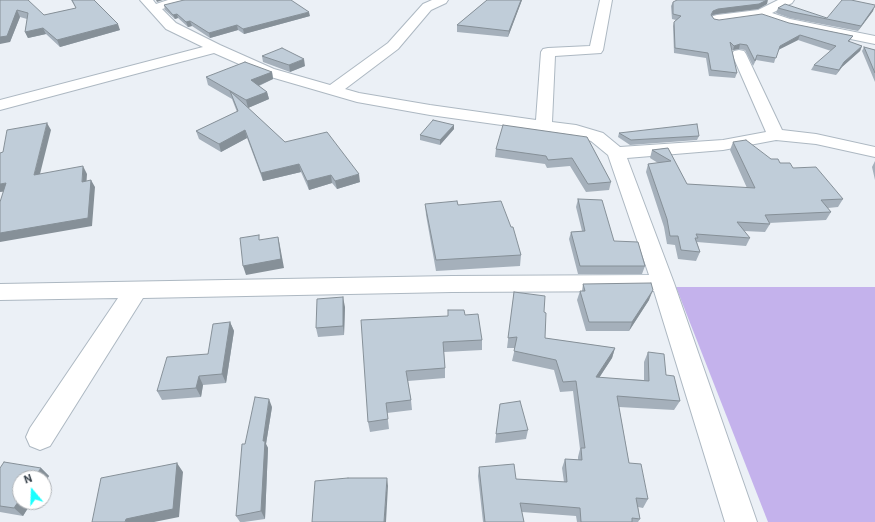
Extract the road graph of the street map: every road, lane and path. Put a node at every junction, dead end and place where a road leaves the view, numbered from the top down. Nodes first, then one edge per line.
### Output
1 (181, 0) edge
2 (442, 0) edge
3 (606, 0) edge
4 (788, 0) edge
5 (150, 4) edge
6 (761, 13) junction
7 (717, 19) edge
8 (875, 40) edge
9 (215, 48) junction
10 (739, 54) dead end
11 (333, 90) junction
12 (0, 106) edge
13 (544, 125) junction
14 (776, 135) junction
15 (616, 152) junction
16 (875, 152) edge
17 (664, 283) junction
18 (137, 289) junction
19 (0, 292) edge
20 (40, 437) dead end
21 (741, 522) edge

1 - 5 street
2 - 11 street
3 - 13 street
4 - 6 street
5 - 9 street
6 - 7 street
6 - 8 street
9 - 11 street
9 - 12 street
10 - 14 street
11 - 13 street
13 - 15 street
14 - 15 street
14 - 16 street
15 - 17 street
17 - 18 street
17 - 21 street
18 - 19 street
18 - 20 street

